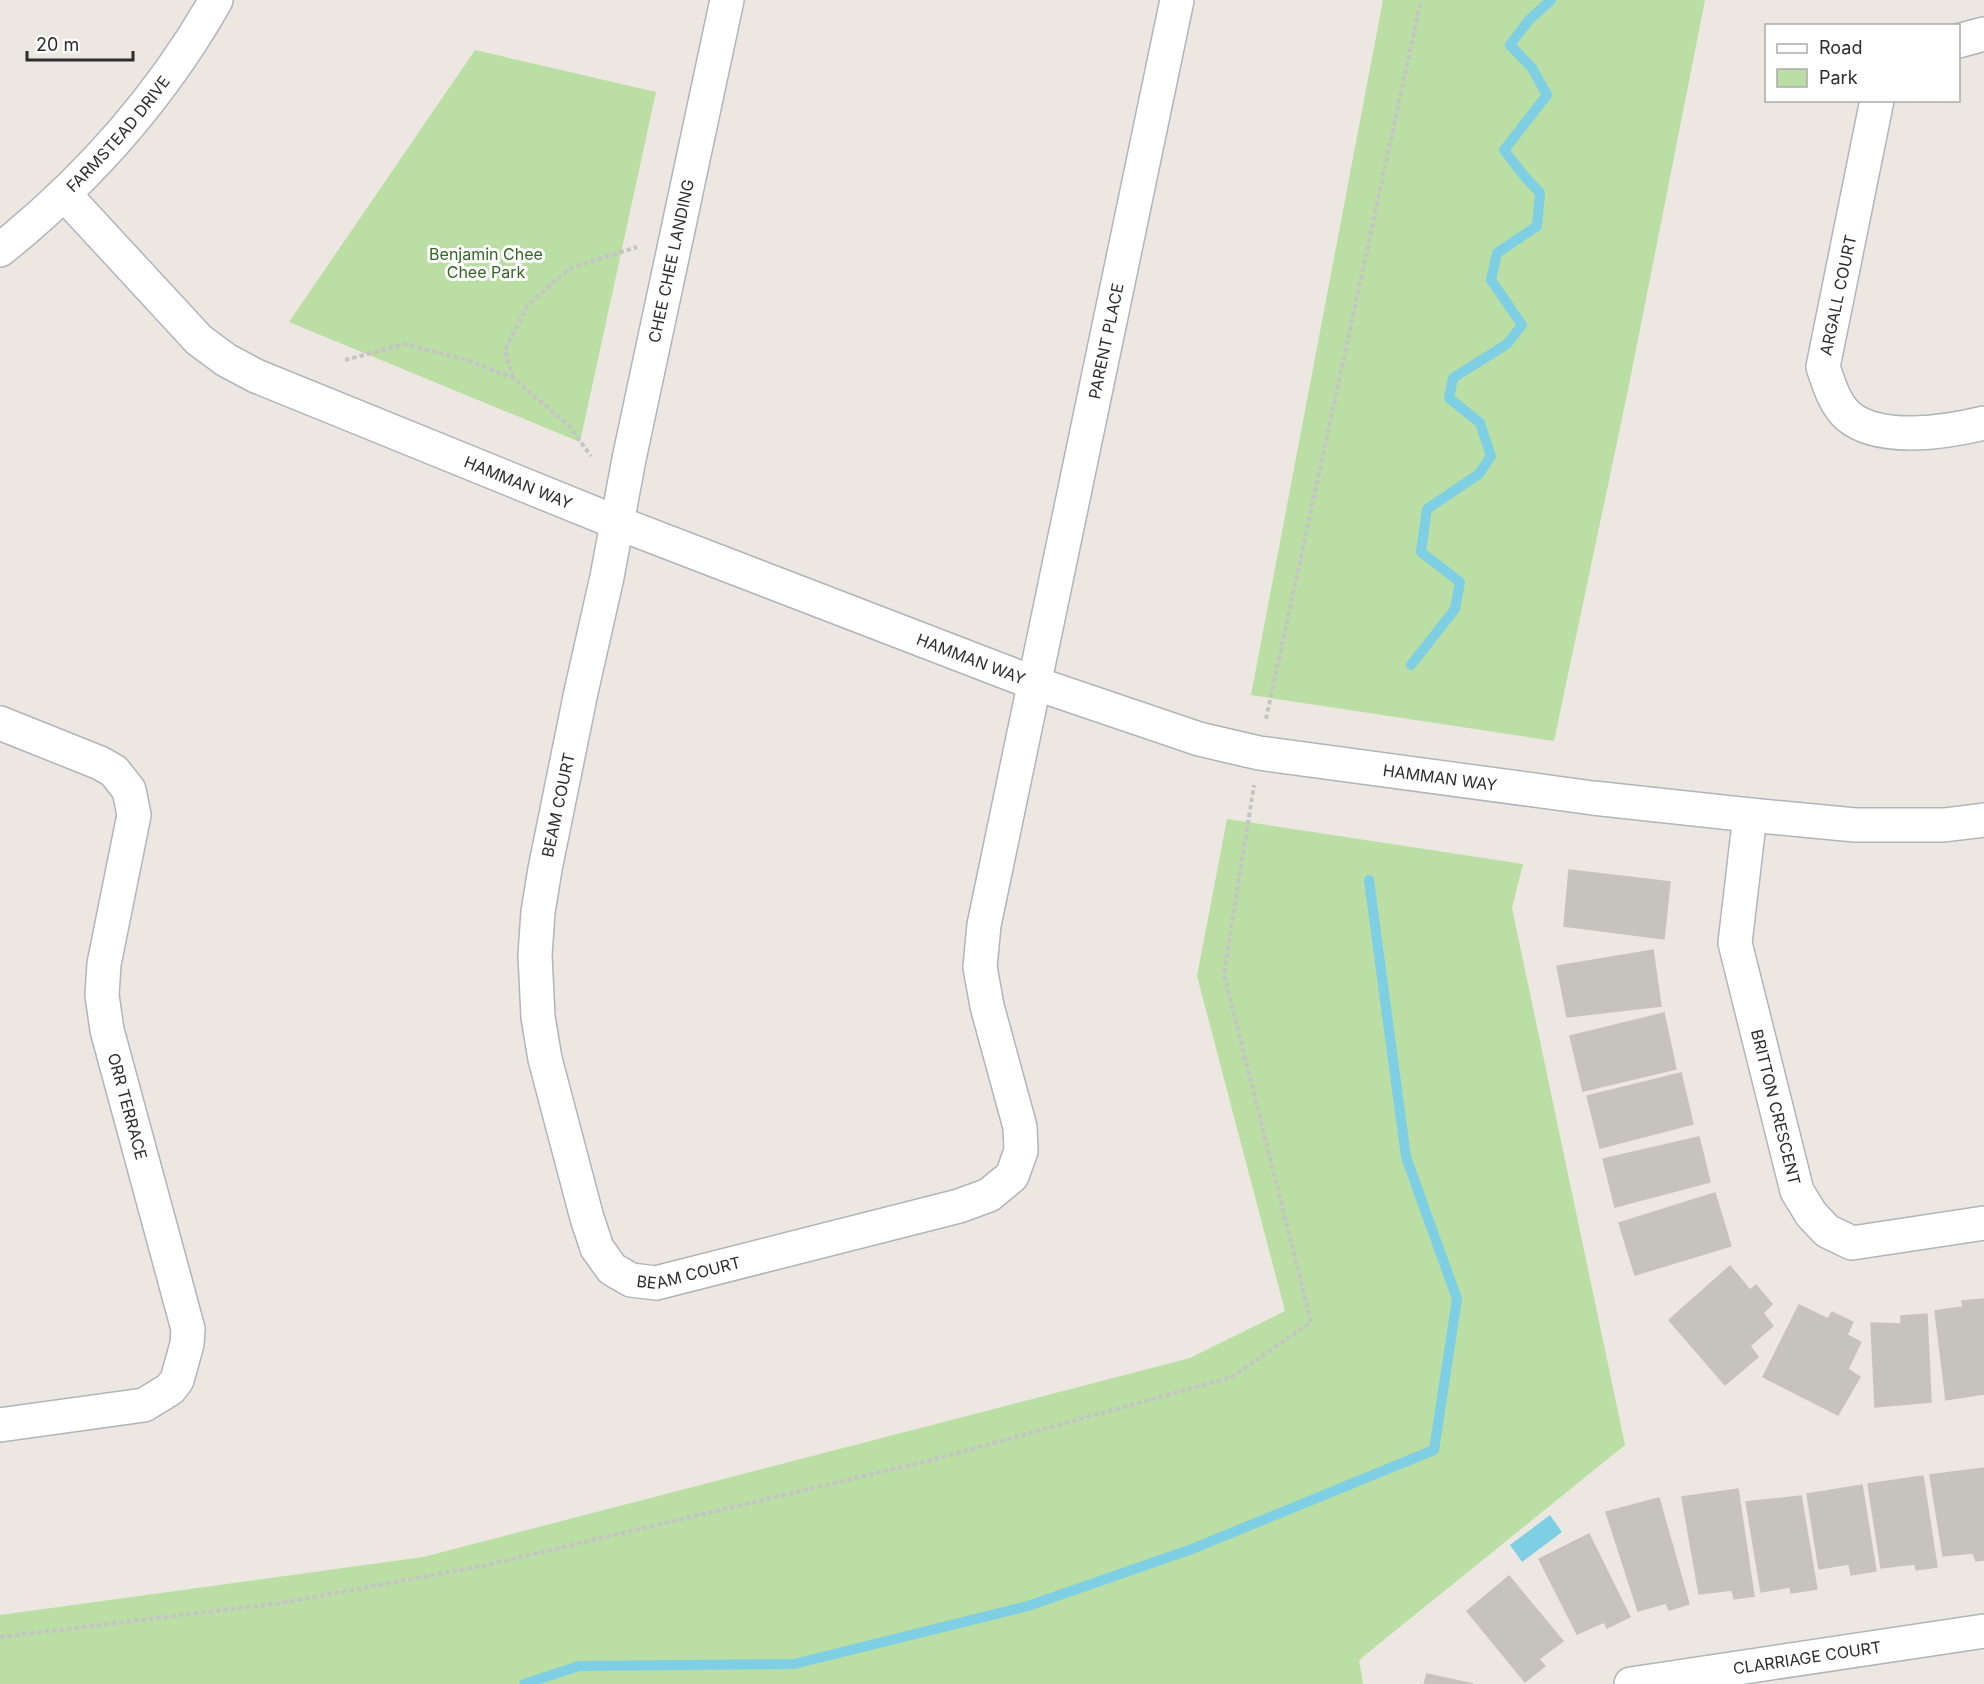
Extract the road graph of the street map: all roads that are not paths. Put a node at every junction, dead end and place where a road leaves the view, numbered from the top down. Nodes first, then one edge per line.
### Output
1 (216, 0) edge
2 (727, 0) edge
3 (1177, 0) edge
4 (1984, 34) edge
5 (1960, 41) edge
6 (1877, 102) edge
7 (65, 195) junction
8 (0, 250) edge
9 (1984, 423) edge
10 (618, 523) junction
11 (1034, 683) junction
12 (0, 723) edge
13 (1750, 815) junction
14 (1984, 820) edge
15 (1984, 1223) edge
16 (0, 1425) edge
17 (1984, 1631) edge
18 (1631, 1684) edge

1 - 7 street, FARMSTEAD DRIVE
2 - 10 street, CHEE CHEE LANDING
3 - 11 street, PARENT PLACE
4 - 5 street
6 - 9 street, ARGALL COURT
7 - 8 street, FARMSTEAD DRIVE
7 - 10 street, HAMMAN WAY
10 - 11 street, HAMMAN WAY
10 - 11 street, BEAM COURT
11 - 13 street, HAMMAN WAY
12 - 16 street, ORR TERRACE
13 - 14 street, HAMMAN WAY
13 - 15 street, BRITTON CRESCENT
17 - 18 street, CLARRIAGE COURT

